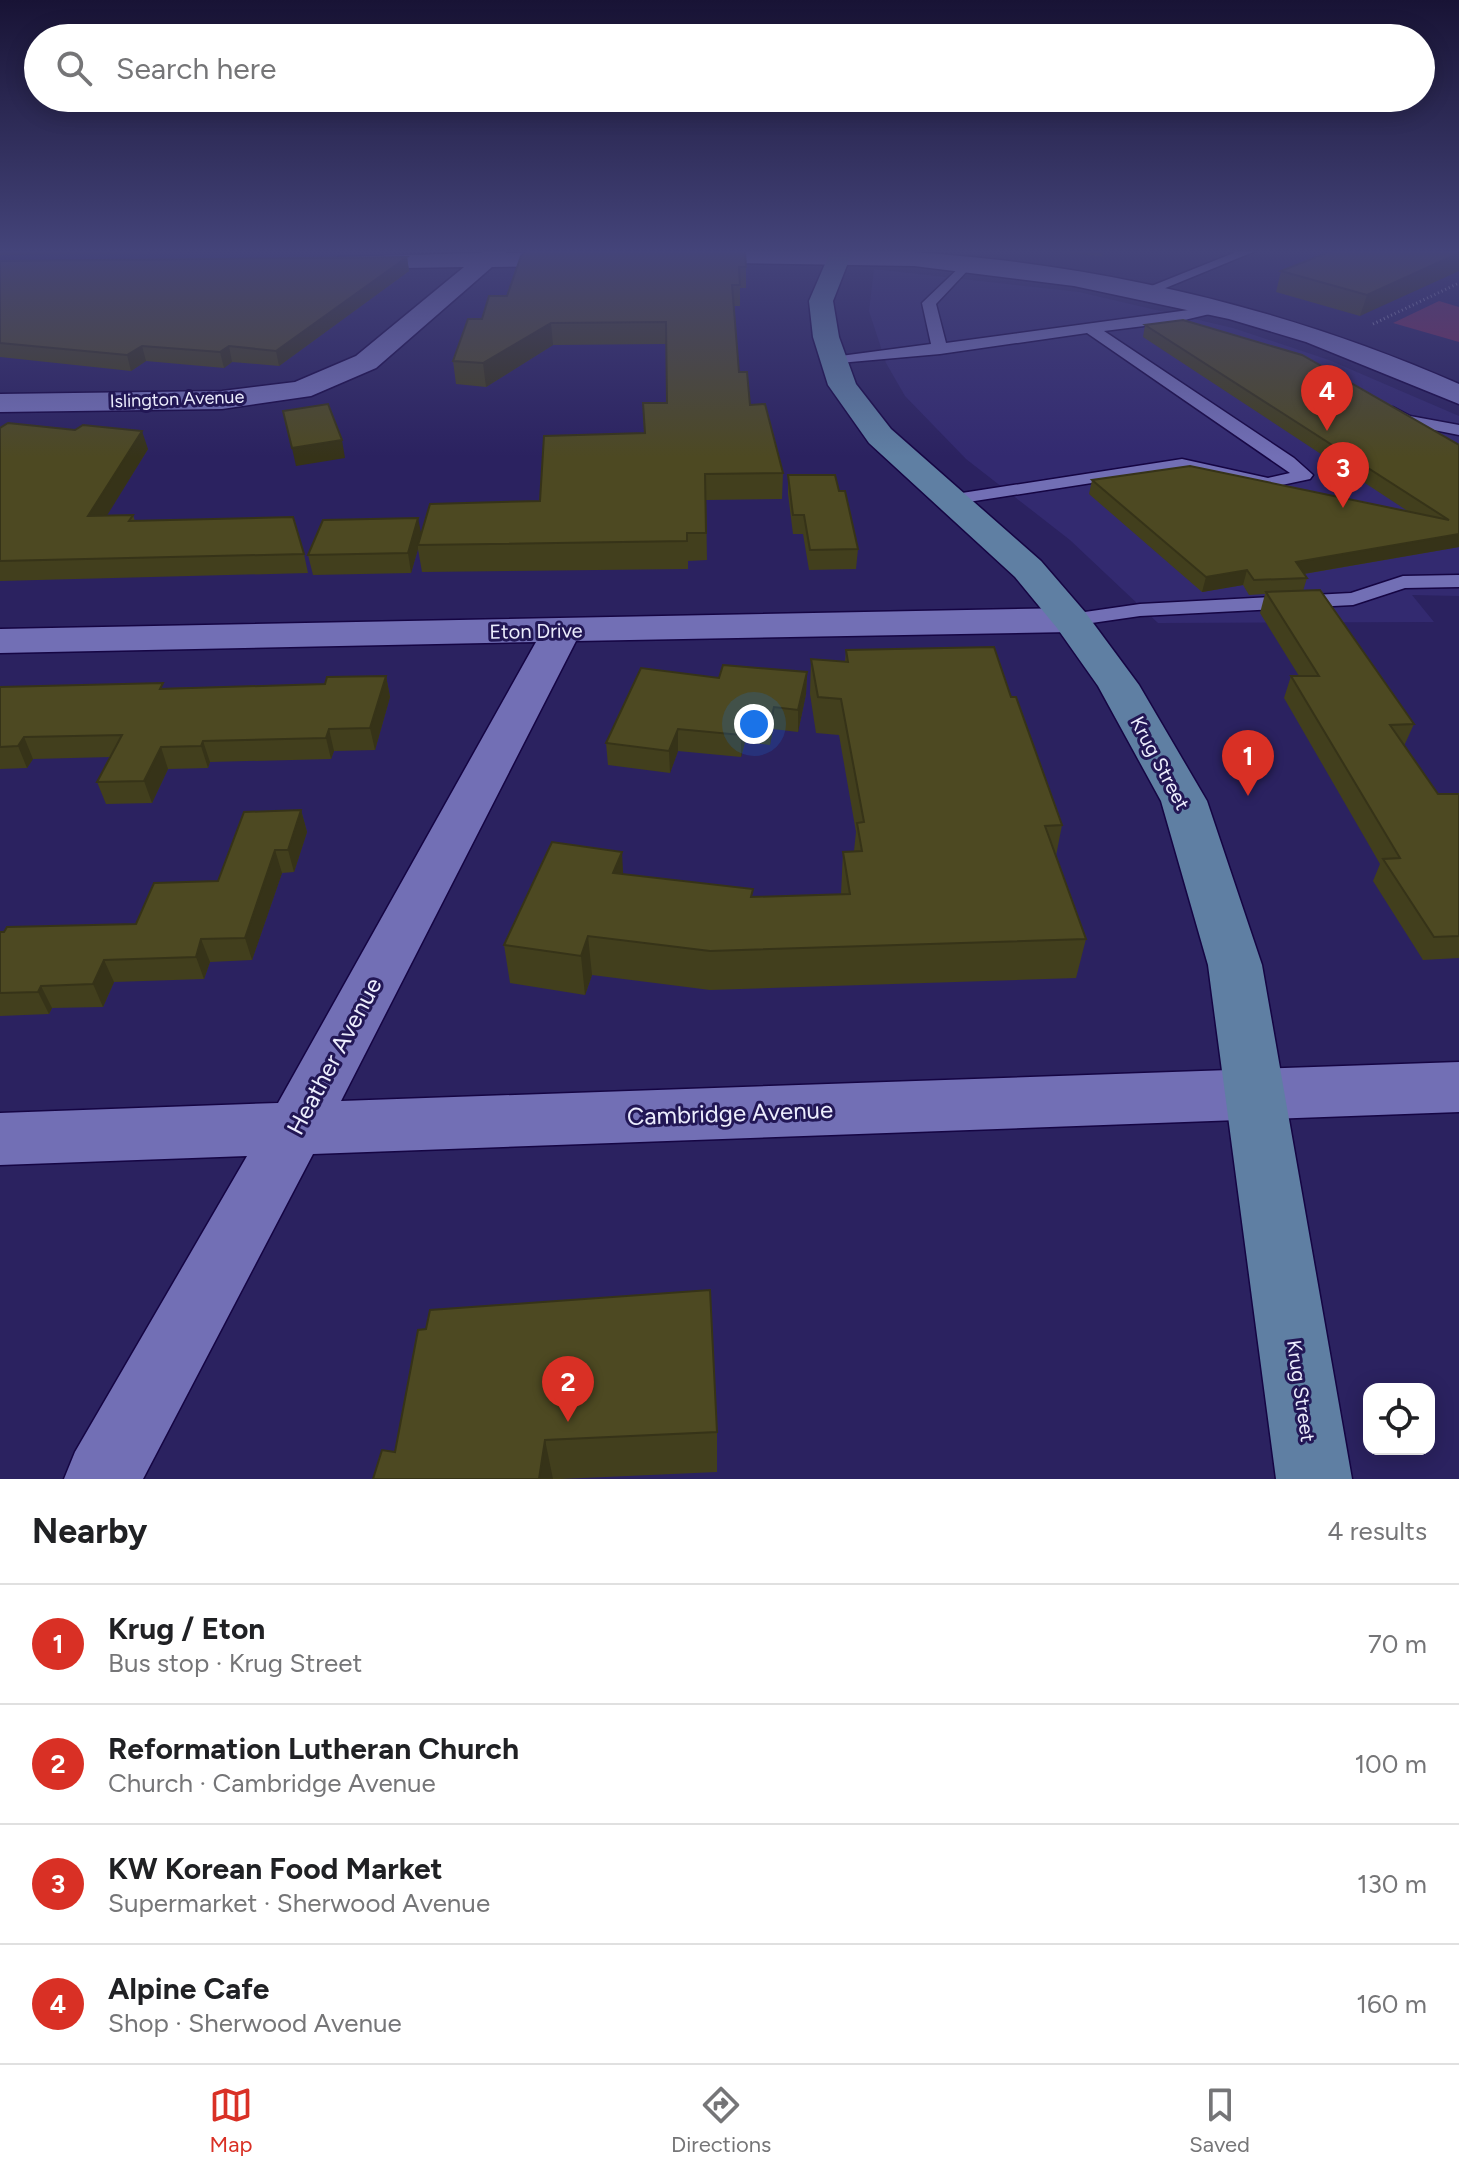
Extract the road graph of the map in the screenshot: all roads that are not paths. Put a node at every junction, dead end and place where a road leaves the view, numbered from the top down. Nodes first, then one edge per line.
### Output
1 (417, 319) edge
2 (825, 319) edge
3 (933, 319) edge
4 (1169, 319) edge
5 (1248, 319) edge
6 (1165, 320) junction
7 (1092, 330) junction
8 (1198, 330) edge
9 (940, 350) junction
10 (833, 361) junction
11 (1459, 395) edge
12 (0, 403) edge
13 (1378, 404) edge
14 (1459, 430) edge
15 (949, 500) junction
16 (1459, 581) edge
17 (1071, 620) junction
18 (562, 630) junction
19 (0, 641) edge
20 (1459, 1087) edge
21 (1255, 1093) junction
22 (294, 1130) junction
23 (0, 1139) edge
24 (102, 1479) edge
25 (1314, 1479) edge

1 - 12 street, Islington Avenue
2 - 10 street, Krug Street
3 - 9 lane
4 - 6 lane
5 - 11 street
6 - 7 lane
6 - 8 lane
7 - 9 lane
7 - 15 lane
9 - 10 lane
10 - 15 street, Krug Street
13 - 14 lane
15 - 17 street, Krug Street
16 - 17 lane
17 - 18 street, Eton Drive
17 - 21 street, Krug Street
18 - 19 street, Eton Drive
18 - 22 street, Heather Avenue
20 - 21 street, Cambridge Avenue
21 - 22 street, Cambridge Avenue
21 - 25 street, Krug Street
22 - 23 street, Cambridge Avenue
22 - 24 street, Heather Avenue

